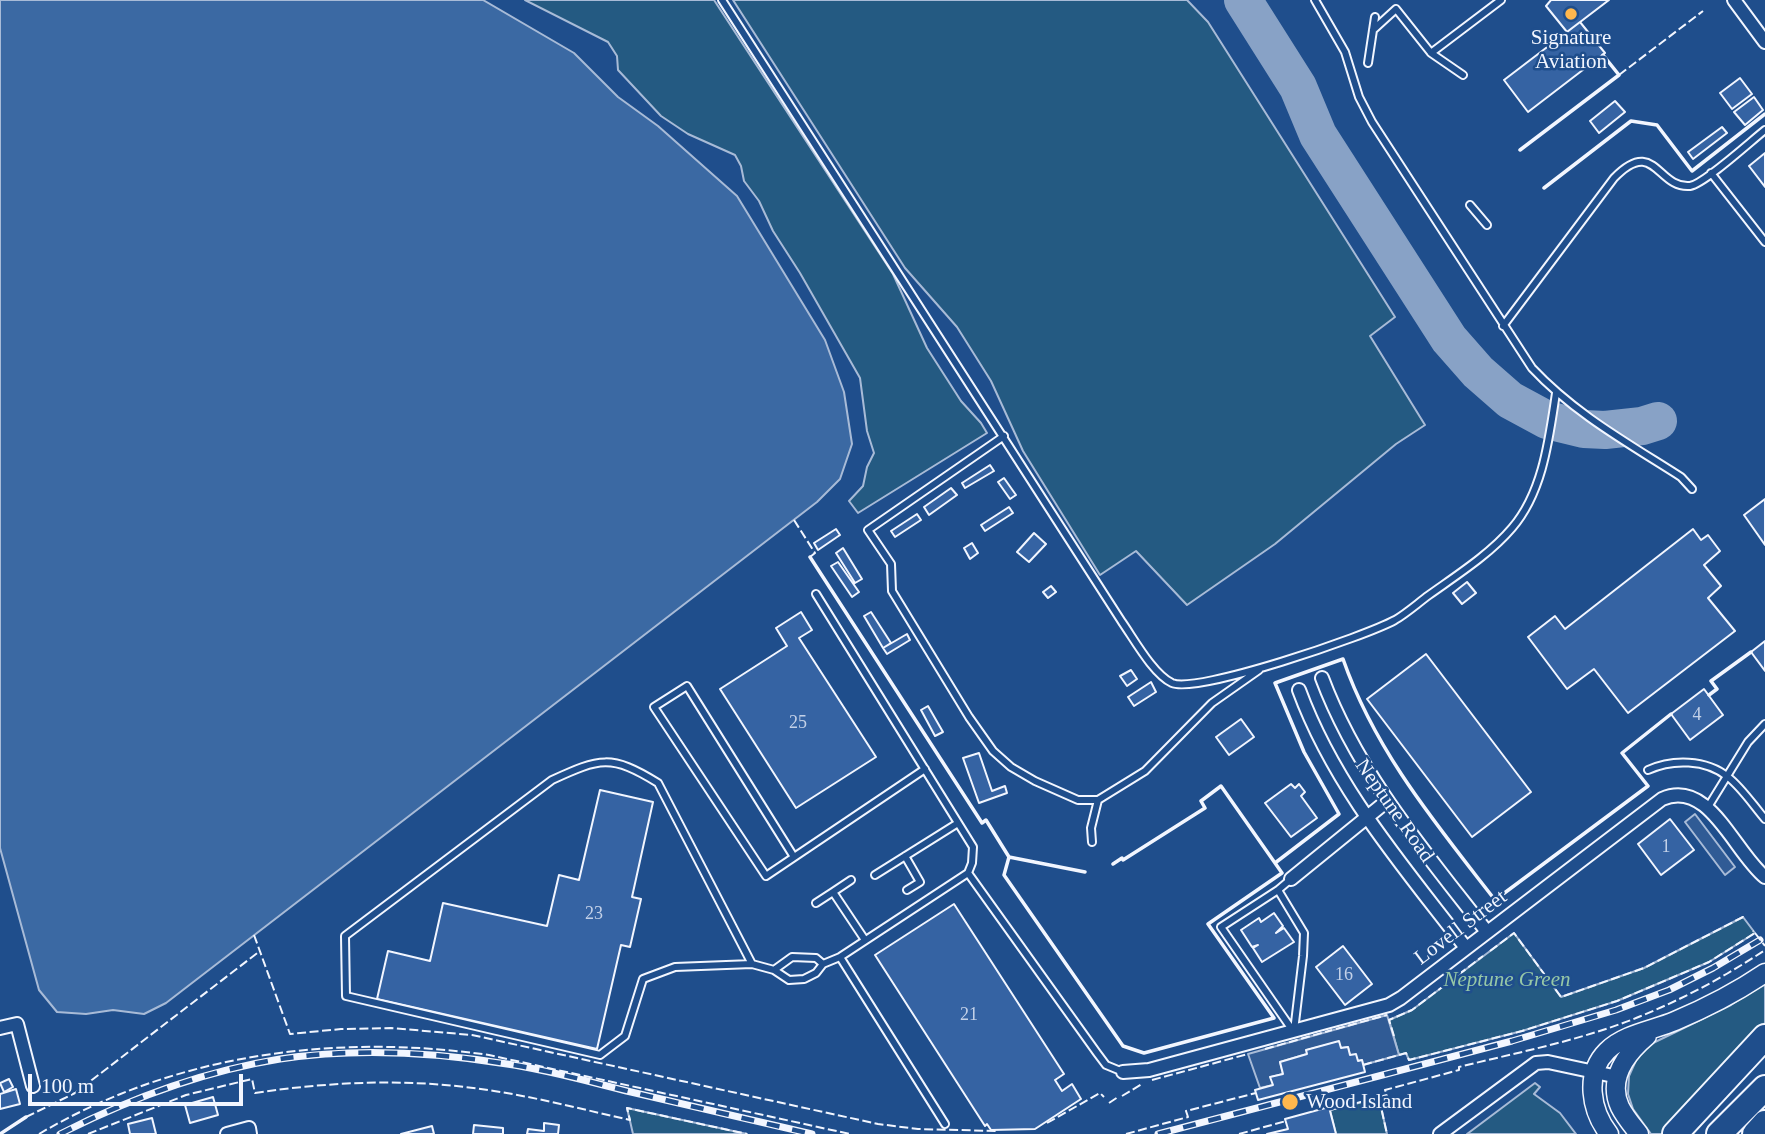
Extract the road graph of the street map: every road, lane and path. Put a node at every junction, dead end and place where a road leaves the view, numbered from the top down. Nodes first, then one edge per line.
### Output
1 (722, 0) edge
2 (1315, 0) edge
3 (1501, 0) edge
4 (1734, 0) edge
5 (1375, 17) dead end
6 (1373, 30) junction
7 (1762, 33) edge
8 (1431, 53) junction
9 (1368, 63) dead end
10 (1463, 75) dead end
11 (1765, 130) edge
12 (1711, 173) junction
13 (1470, 205) dead end
14 (1487, 225) dead end
15 (1765, 242) edge
16 (1503, 326) junction
17 (1556, 394) junction
18 (1004, 436) junction
19 (1692, 489) dead end
20 (816, 594) dead end
21 (1266, 665) junction
22 (1322, 678) dead end
23 (1299, 690) dead end
24 (1327, 692) junction
25 (1305, 705) junction
26 (1765, 724) edge
27 (925, 769) junction
28 (1648, 769) dead end
29 (1727, 776) junction
30 (1098, 800) junction
31 (1387, 800) junction
32 (1708, 807) junction
33 (1366, 817) junction
34 (1765, 819) edge
35 (958, 823) junction
36 (1092, 842) dead end
37 (905, 856) junction
38 (794, 857) junction
39 (968, 873) junction
40 (875, 874) dead end
41 (1765, 877) edge
42 (1291, 879) joint
43 (851, 880) dead end
44 (907, 890) dead end
45 (1278, 890) junction
46 (833, 892) junction
47 (816, 903) dead end
48 (1487, 933) junction
49 (865, 940) junction
50 (1466, 948) junction
51 (840, 957) junction
52 (752, 964) junction
53 (822, 964) junction
54 (774, 970) junction
55 (1765, 973) edge
56 (0, 1028) edge
57 (1654, 1030) junction
58 (1293, 1032) junction
59 (1765, 1037) edge
60 (1123, 1072) joint
61 (1596, 1073) junction
62 (1618, 1077) junction
63 (33, 1086) dead end
64 (1763, 1089) edge
65 (1765, 1123) edge
66 (945, 1124) dead end
67 (249, 1131) edge
68 (227, 1134) edge
69 (1440, 1134) edge
70 (1609, 1134) edge
71 (1639, 1134) edge
72 (1675, 1134) edge
73 (1719, 1134) edge
74 (1755, 1134) edge

1 - 18 lane
2 - 16 lane
3 - 8 lane
4 - 7 street
5 - 6 lane
6 - 8 lane
6 - 9 lane
8 - 10 lane
11 - 12 lane
12 - 15 lane
12 - 16 lane
13 - 14 lane
16 - 17 lane
17 - 19 lane
17 - 21 lane
18 - 21 lane
18 - 30 lane
20 - 27 lane
21 - 30 lane
22 - 24 street, Neptune Road
23 - 25 street, Neptune Road
24 - 25 street
24 - 31 street, Neptune Road
25 - 33 street, Neptune Road
26 - 29 lane
27 - 35 lane
27 - 38 lane
28 - 29 lane
29 - 32 lane
29 - 34 lane
30 - 36 lane
31 - 33 street
31 - 48 street, Neptune Road
32 - 41 street
32 - 48 street, Lovell Street
33 - 42 street
33 - 50 street, Neptune Road
35 - 37 lane
35 - 39 lane
37 - 40 lane
37 - 44 lane
38 - 38 lane
39 - 49 lane
39 - 60 lane
42 - 45 lane
43 - 46 lane
45 - 58 lane
45 - 58 lane
46 - 47 lane
46 - 49 lane
48 - 50 street, Lovell Street
49 - 51 lane
50 - 58 street, Lovell Street
51 - 53 lane
51 - 66 lane
52 - 52 lane
52 - 54 lane
53 - 54 lane
53 - 54 lane
55 - 57 main road
56 - 63 street
57 - 61 main road
57 - 62 main road
58 - 60 street, Lovell Street
59 - 72 highway
61 - 62 street
61 - 69 street
61 - 70 main road
62 - 71 main road
64 - 73 highway
65 - 74 highway
67 - 68 street

